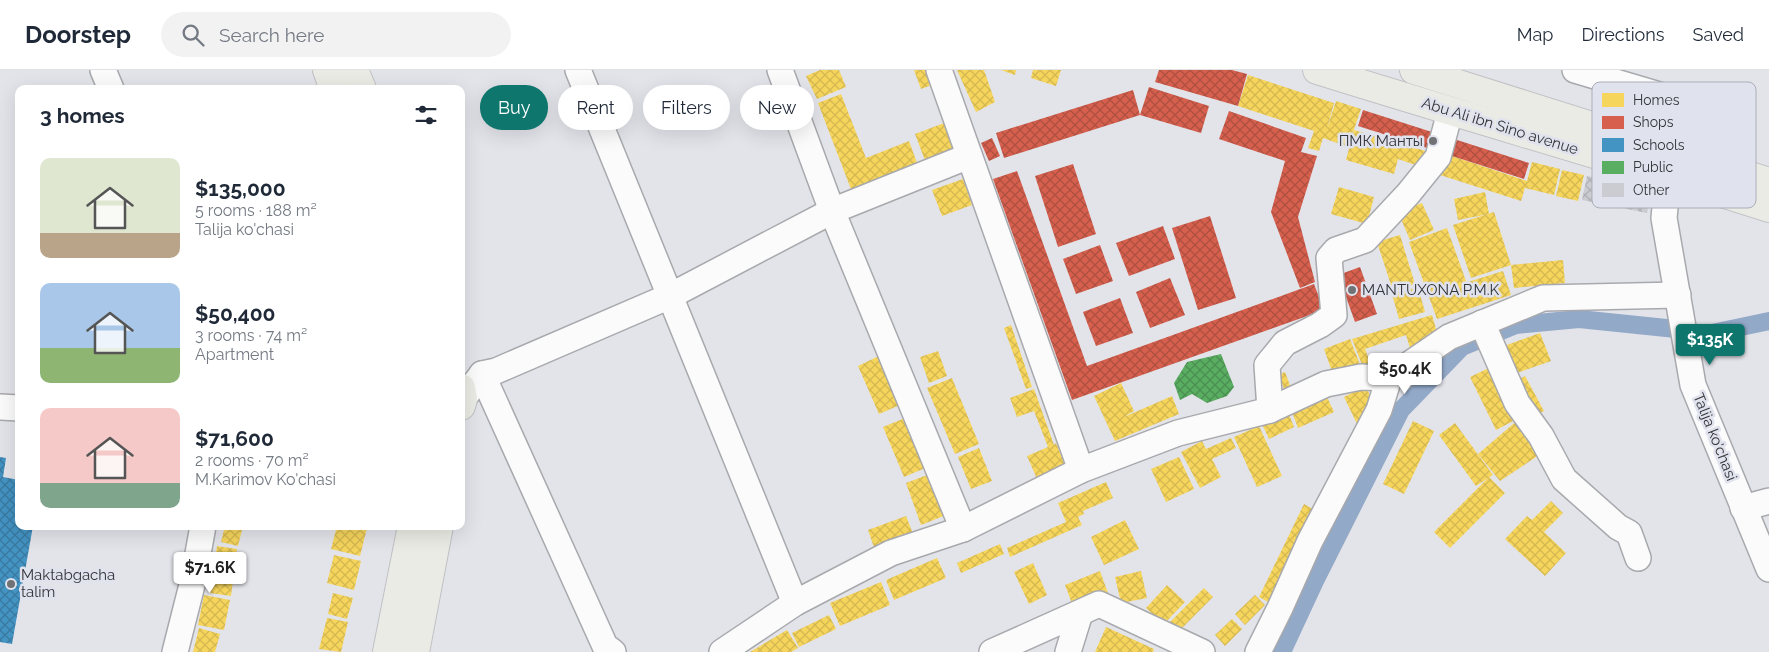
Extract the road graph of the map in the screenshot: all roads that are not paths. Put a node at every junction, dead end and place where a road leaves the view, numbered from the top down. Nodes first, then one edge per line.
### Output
1 (104, 70) edge
2 (327, 70) edge
3 (354, 70) edge
4 (578, 70) edge
5 (780, 70) edge
6 (939, 70) edge
7 (1317, 70) edge
8 (1414, 70) edge
9 (1575, 70) edge
10 (1615, 82) edge
11 (110, 85) edge
12 (333, 85) edge
13 (360, 85) edge
14 (1450, 112) junction
15 (1592, 135) edge
16 (1592, 145) edge
17 (969, 156) junction
18 (1756, 180) edge
19 (1769, 182) edge
20 (1756, 202) edge
21 (1665, 208) edge
22 (1769, 208) edge
23 (832, 211) junction
24 (1678, 295) junction
25 (670, 296) junction
26 (1482, 323) junction
27 (1389, 378) junction
28 (467, 392) edge
29 (0, 407) edge
30 (15, 408) edge
31 (1270, 410) junction
32 (1081, 470) junction
33 (1769, 501) edge
34 (1743, 508) junction
35 (963, 529) junction
36 (202, 530) edge
37 (411, 530) edge
38 (437, 530) edge
39 (1638, 558) dead end
40 (1769, 569) edge
41 (795, 603) junction
42 (1080, 613) junction
43 (175, 652) edge
44 (387, 652) edge
45 (415, 652) edge
46 (613, 652) edge
47 (722, 652) edge
48 (992, 652) edge
49 (1068, 652) edge
50 (1202, 652) edge
51 (1258, 652) edge

1 - 11 street
2 - 12 main road
3 - 13 main road
4 - 25 street
5 - 23 street
6 - 17 street
7 - 14 main road, Abu Ali ibn Sino avenue
8 - 15 main road, Abu Ali ibn Sino avenue
9 - 10 street
14 - 16 main road, Abu Ali ibn Sino avenue
14 - 31 street
17 - 23 street
17 - 32 street
18 - 19 main road, Abu Ali ibn Sino avenue
20 - 22 main road, Abu Ali ibn Sino avenue
21 - 24 street, Talija ko'chasi
23 - 25 street
23 - 35 street
24 - 26 street
24 - 34 street, Talija ko'chasi
25 - 28 street
25 - 41 street
26 - 27 street
26 - 39 street
27 - 31 street
27 - 51 street
28 - 46 street
29 - 30 street
31 - 32 street
32 - 35 street
33 - 34 street
34 - 40 street, Talija ko'chasi
35 - 41 street
36 - 43 street
37 - 44 main road
38 - 45 main road
41 - 47 street
42 - 48 street
42 - 49 street
42 - 50 street

